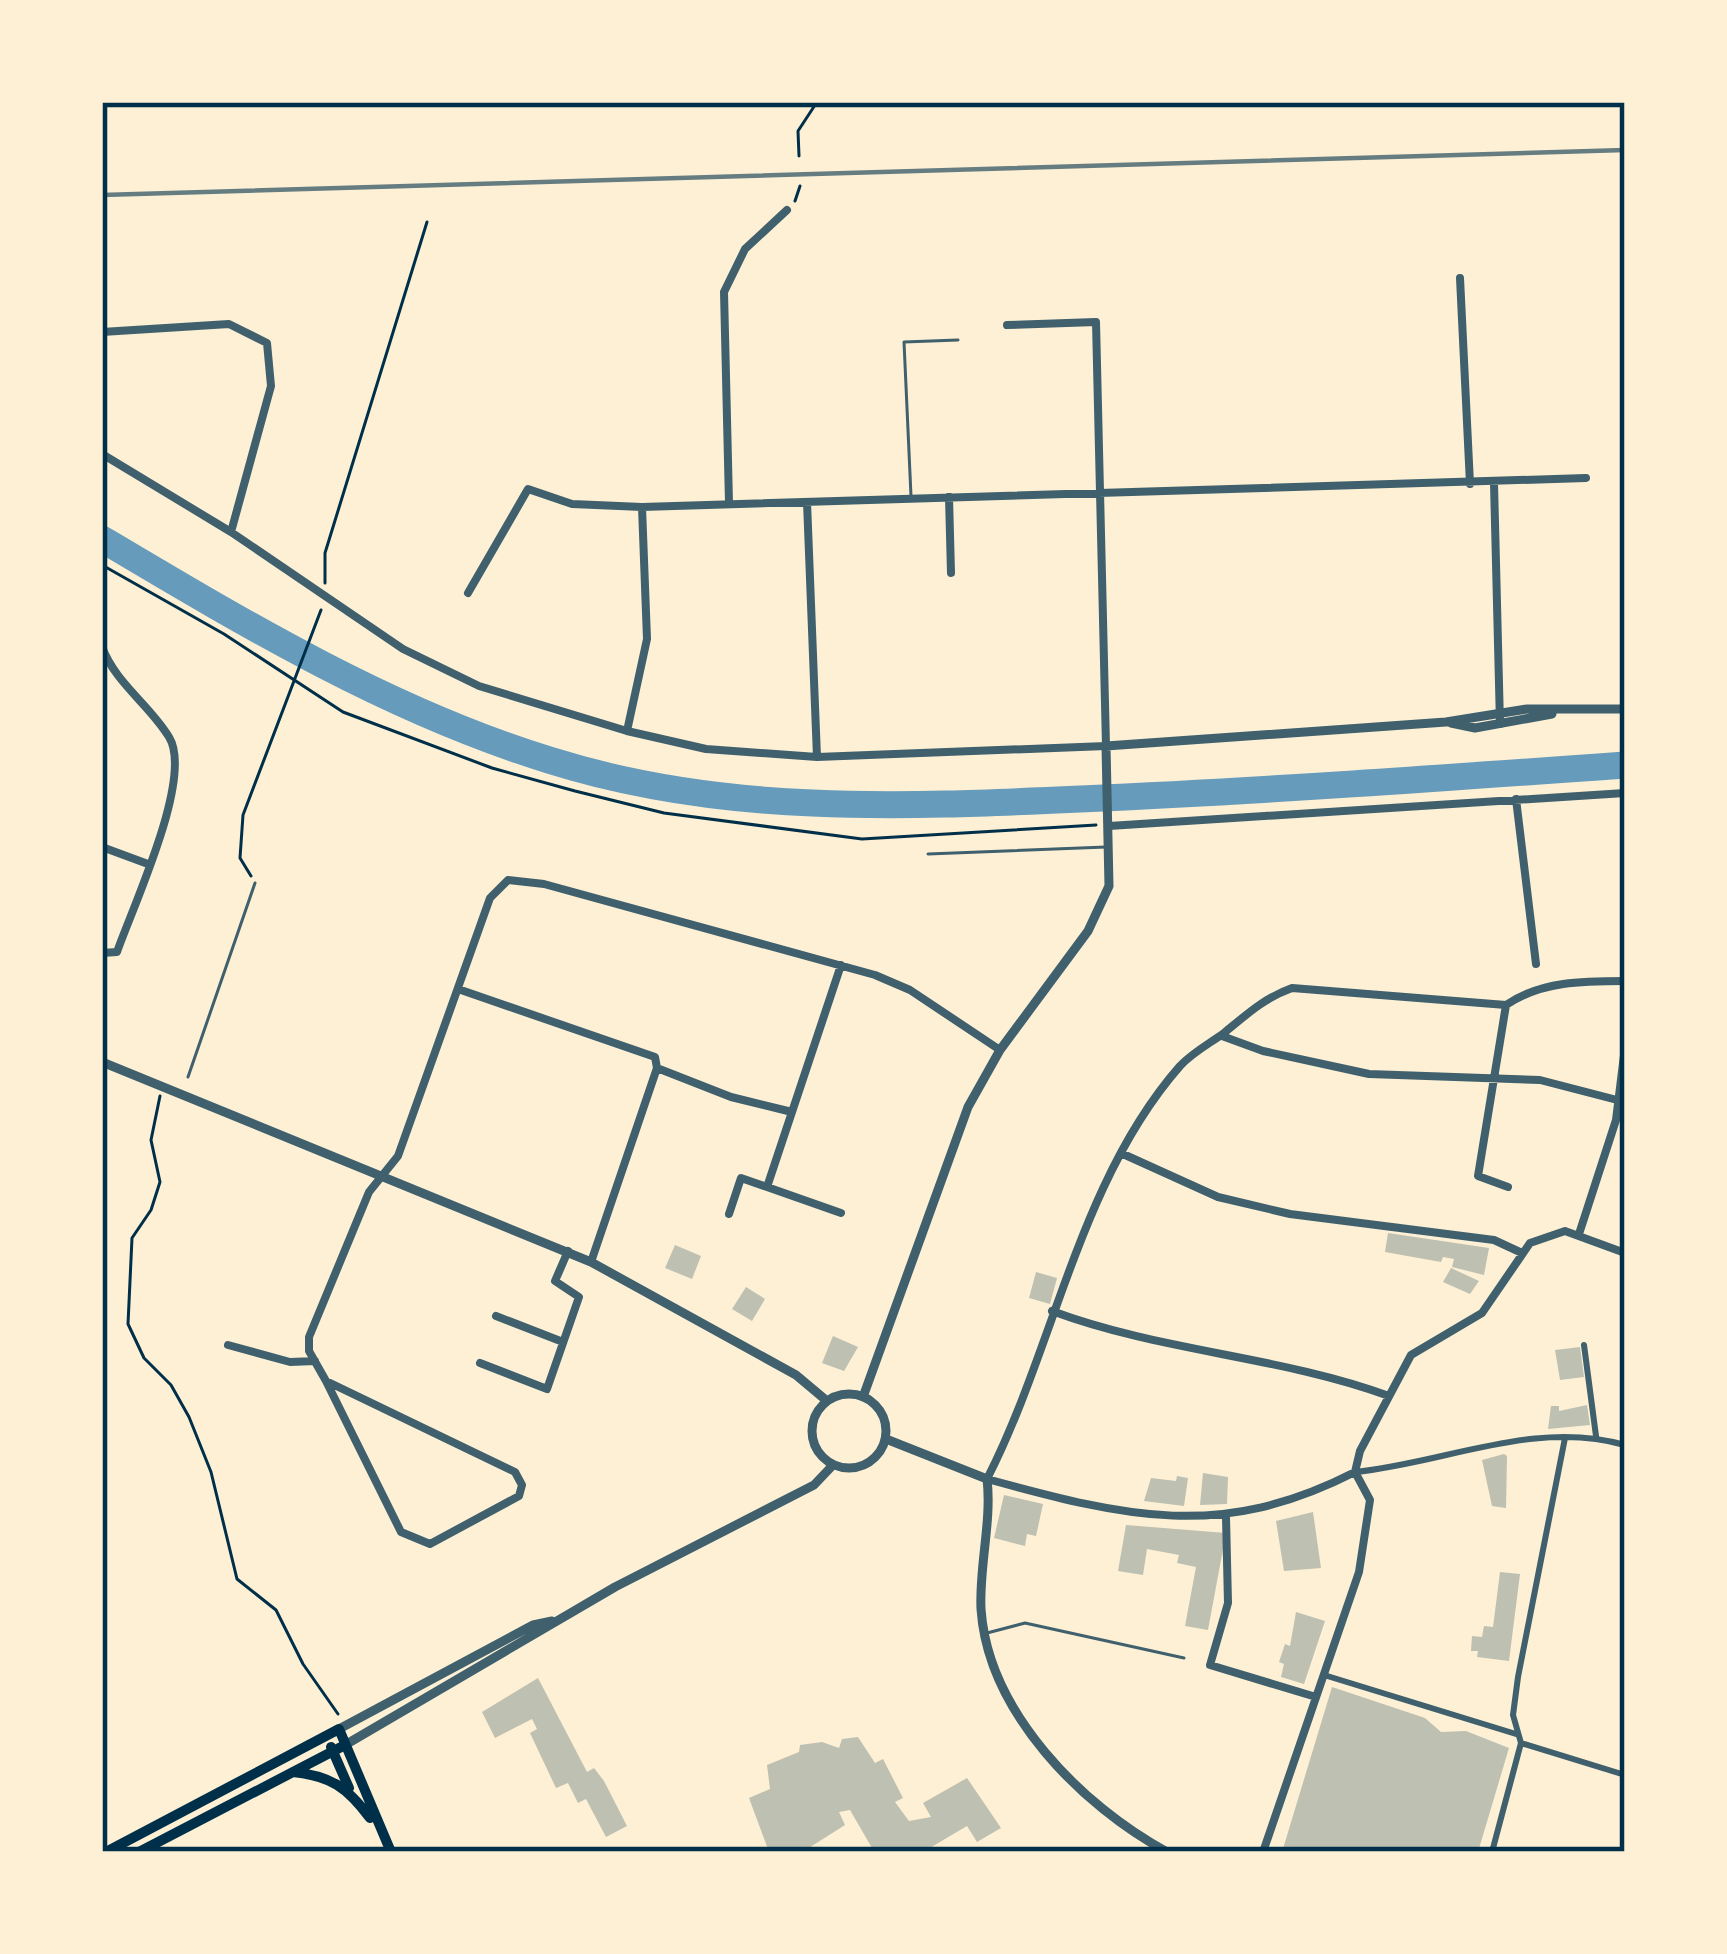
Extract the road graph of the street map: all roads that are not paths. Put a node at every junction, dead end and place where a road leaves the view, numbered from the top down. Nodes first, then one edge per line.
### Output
1 (788, 210) road end
2 (1460, 278) dead end
3 (1007, 325) dead end
4 (102, 332) edge
5 (958, 340) dead end
6 (102, 454) edge
7 (1586, 478) dead end
8 (1495, 483) junction
9 (1470, 484) junction
10 (1102, 490) junction
11 (949, 497) junction
12 (911, 498) junction
13 (807, 502) junction
14 (729, 503) junction
15 (642, 507) junction
16 (231, 532) junction
17 (950, 573) dead end
18 (468, 593) dead end
19 (102, 647) edge
20 (1625, 709) edge
21 (1500, 718) junction
22 (627, 731) junction
23 (1106, 746) junction
24 (817, 757) junction
25 (1625, 793) edge
26 (1516, 799) junction
27 (1109, 826) junction
28 (102, 847) edge
29 (1109, 847) junction
30 (928, 854) dead end
31 (148, 864) junction
32 (255, 883) road end
33 (102, 953) edge
34 (1536, 964) dead end
35 (842, 965) junction
36 (1625, 981) edge
37 (458, 989) junction
38 (1506, 1005) junction
39 (1221, 1035) junction
40 (1625, 1047) edge
41 (1000, 1050) junction
42 (102, 1062) edge
43 (657, 1069) junction
44 (188, 1077) dead end
45 (1493, 1080) junction
46 (1621, 1101) junction
47 (793, 1112) junction
48 (1123, 1154) junction
49 (385, 1174) junction
50 (767, 1187) junction
51 (1508, 1187) dead end
52 (841, 1213) dead end
53 (729, 1214) dead end
54 (1579, 1234) junction
55 (568, 1251) junction
56 (1625, 1252) edge
57 (1522, 1253) junction
58 (591, 1262) junction
59 (1052, 1311) junction
60 (496, 1316) dead end
61 (562, 1342) junction
62 (228, 1345) dead end
63 (1584, 1345) dead end
64 (315, 1361) junction
65 (480, 1363) dead end
66 (326, 1381) junction
67 (863, 1396) junction
68 (1388, 1396) junction
69 (827, 1401) junction
70 (1596, 1437) junction
71 (1565, 1438) junction
72 (886, 1439) junction
73 (1625, 1445) edge
74 (833, 1465) junction
75 (1355, 1472) junction
76 (987, 1479) junction
77 (1226, 1517) junction
78 (558, 1620) junction
79 (986, 1634) junction
80 (1184, 1658) dead end
81 (1324, 1676) junction
82 (1316, 1697) junction
83 (342, 1727) junction
84 (1516, 1733) junction
85 (325, 1735) junction
86 (1521, 1743) junction
87 (345, 1744) junction
88 (332, 1750) junction
89 (290, 1772) junction
90 (1625, 1775) edge
91 (349, 1788) junction
92 (382, 1834) junction
93 (106, 1852) edge
94 (139, 1852) edge
95 (391, 1852) edge
96 (1167, 1852) edge
97 (1263, 1852) edge
98 (1492, 1852) edge

1 - 14 street
2 - 9 street
3 - 10 street
4 - 16 street
5 - 12 lane
6 - 16 street
7 - 8 street
8 - 9 street
8 - 21 street
9 - 10 street
10 - 11 street
10 - 23 street
11 - 12 street
11 - 17 street
12 - 13 street
13 - 14 street
13 - 24 street
14 - 15 street
15 - 18 street
15 - 22 street
16 - 22 street
19 - 31 street
20 - 21 street
21 - 23 street
22 - 24 street
23 - 24 street
23 - 27 street
25 - 26 street
26 - 27 street
26 - 34 street
27 - 29 street
28 - 31 street
29 - 30 lane
29 - 41 street
31 - 33 street
32 - 44 lane
35 - 37 street
35 - 41 street
35 - 47 street
36 - 38 street
37 - 43 street
37 - 49 street
38 - 39 street
38 - 45 street
39 - 45 street
39 - 48 street
40 - 46 street
41 - 67 street
42 - 49 street
43 - 47 street
43 - 58 street
45 - 46 street
45 - 51 street
46 - 54 street
47 - 50 street
48 - 57 street
48 - 59 street
49 - 55 street
49 - 64 street
50 - 52 street
50 - 53 street
54 - 56 street
54 - 57 street
55 - 58 street
55 - 61 street
57 - 68 street
58 - 69 street
59 - 68 street
59 - 76 street
60 - 61 street
61 - 65 street
62 - 64 street
63 - 70 street
64 - 66 street
66 - 66 street
67 - 69 street
67 - 72 street
68 - 75 street
69 - 74 street
70 - 71 street
70 - 73 street
71 - 75 street
71 - 84 street
72 - 74 street
72 - 76 street
74 - 78 street
75 - 77 street
75 - 81 street
76 - 77 street
76 - 79 street
77 - 82 street
78 - 83 street
78 - 87 street
79 - 80 lane
79 - 96 street
81 - 82 street
81 - 84 street
82 - 97 street
83 - 85 main road
83 - 87 main road
84 - 86 street
85 - 88 main road
85 - 93 main road
86 - 90 street
86 - 98 street
87 - 88 main road
87 - 92 main road
88 - 89 main road
88 - 91 main road
89 - 91 main road
89 - 94 main road
91 - 92 main road
92 - 95 main road

